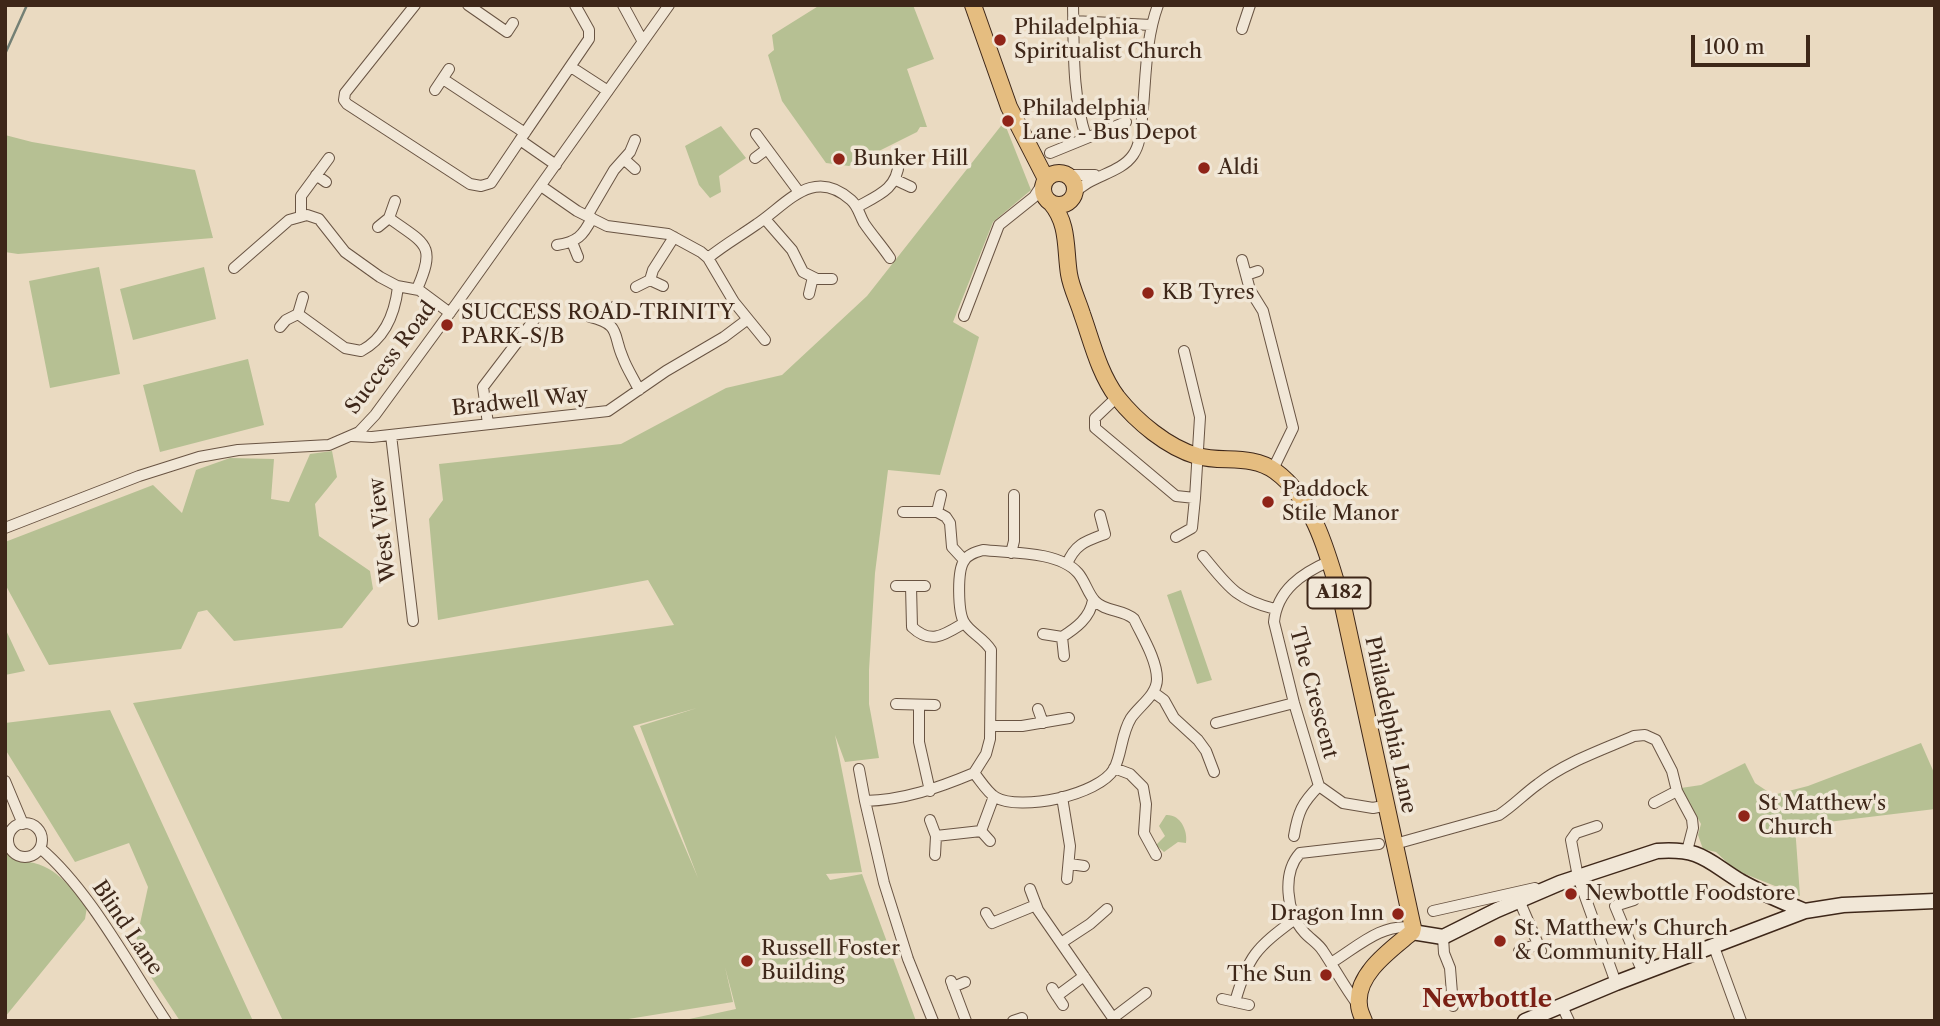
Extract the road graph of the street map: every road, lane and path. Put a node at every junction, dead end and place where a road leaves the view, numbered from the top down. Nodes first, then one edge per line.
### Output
1 (415, 5) edge
2 (468, 5) edge
3 (575, 5) edge
4 (623, 5) edge
5 (669, 5) edge
6 (973, 5) edge
7 (1073, 5) edge
8 (1158, 5) edge
9 (1250, 5) edge
10 (1073, 21) junction
11 (1151, 25) junction
12 (1242, 29) dead end
13 (507, 32) dead end
14 (642, 40) junction
15 (571, 67) junction
16 (449, 69) dead end
17 (443, 79) junction
18 (435, 90) dead end
19 (608, 91) junction
20 (1126, 122) dead end
21 (756, 134) dead end
22 (523, 136) junction
23 (1086, 137) junction
24 (635, 140) dead end
25 (767, 149) junction
26 (1050, 153) dead end
27 (329, 158) dead end
28 (755, 158) dead end
29 (625, 160) junction
30 (899, 162) dead end
31 (556, 164) junction
32 (635, 169) dead end
33 (1099, 175) junction
34 (316, 176) junction
35 (1053, 177) junction
36 (896, 180) junction
37 (326, 182) dead end
38 (541, 186) junction
39 (911, 187) dead end
40 (799, 192) junction
41 (1073, 196) junction
42 (394, 201) dead end
43 (1049, 202) junction
44 (857, 207) junction
45 (1018, 210) junction
46 (301, 215) junction
47 (589, 217) junction
48 (389, 218) junction
49 (765, 219) junction
50 (378, 227) dead end
51 (674, 237) junction
52 (1066, 240) junction
53 (572, 242) junction
54 (557, 245) dead end
55 (578, 257) dead end
56 (708, 258) junction
57 (890, 258) dead end
58 (1242, 260) dead end
59 (234, 268) dead end
60 (1258, 271) dead end
61 (1246, 275) junction
62 (813, 277) junction
63 (832, 279) dead end
64 (650, 280) junction
65 (398, 286) junction
66 (663, 286) dead end
67 (636, 287) dead end
68 (417, 289) junction
69 (809, 294) dead end
70 (303, 297) dead end
71 (614, 307) dead end
72 (450, 313) junction
73 (298, 314) junction
74 (964, 316) dead end
75 (590, 317) dead end
76 (748, 319) junction
77 (534, 320) dead end
78 (604, 321) junction
79 (280, 327) dead end
80 (765, 340) dead end
81 (361, 351) junction
82 (1184, 351) dead end
83 (362, 363) dead end
84 (639, 390) junction
85 (1117, 397) junction
86 (488, 424) junction
87 (391, 435) junction
88 (352, 436) junction
89 (1199, 456) junction
90 (1273, 470) junction
91 (941, 495) dead end
92 (1014, 495) dead end
93 (1195, 498) junction
94 (903, 512) dead end
95 (937, 512) junction
96 (1100, 515) dead end
97 (1014, 517) junction
98 (1027, 517) dead end
99 (5, 528) edge
100 (1176, 537) dead end
101 (1011, 553) junction
102 (1203, 556) dead end
103 (964, 560) junction
104 (1330, 561) junction
105 (1067, 564) junction
106 (897, 586) dead end
107 (911, 586) junction
108 (925, 586) dead end
109 (1093, 600) junction
110 (1275, 609) junction
111 (412, 621) dead end
112 (964, 623) junction
113 (1043, 634) dead end
114 (1062, 638) junction
115 (1064, 656) dead end
116 (1153, 692) junction
117 (1294, 703) junction
118 (896, 704) dead end
119 (919, 705) junction
120 (935, 705) dead end
121 (1038, 709) dead end
122 (1069, 718) dead end
123 (1043, 723) junction
124 (1216, 723) dead end
125 (992, 726) junction
126 (1114, 768) junction
127 (859, 769) dead end
128 (1214, 772) dead end
129 (974, 773) junction
130 (5, 781) edge
131 (1319, 786) junction
132 (930, 791) junction
133 (1677, 791) junction
134 (994, 796) junction
135 (1062, 797) junction
136 (865, 801) junction
137 (1654, 803) dead end
138 (1388, 805) junction
139 (930, 820) dead end
140 (18, 826) junction
141 (1597, 826) dead end
142 (981, 831) junction
143 (1159, 833) dead end
144 (936, 836) junction
145 (1294, 836) dead end
146 (7, 841) edge
147 (990, 841) dead end
148 (1148, 841) junction
149 (1387, 844) junction
150 (1687, 851) junction
151 (31, 853) junction
152 (935, 855) dead end
153 (1156, 855) dead end
154 (5, 859) edge
155 (1070, 864) junction
156 (1084, 866) dead end
157 (1578, 877) junction
158 (1066, 878) dead end
159 (1560, 883) junction
160 (1030, 890) dead end
161 (1766, 895) junction
162 (1519, 900) junction
163 (1634, 900) dead end
164 (1935, 901) edge
165 (1036, 905) junction
166 (1107, 909) dead end
167 (1433, 911) dead end
168 (1805, 911) junction
169 (986, 913) dead end
170 (1295, 919) junction
171 (1767, 926) junction
172 (1412, 930) junction
173 (1443, 937) junction
174 (1061, 943) junction
175 (1714, 947) junction
176 (1519, 951) dead end
177 (1331, 964) junction
178 (1643, 973) junction
179 (1084, 976) junction
180 (965, 982) dead end
181 (1616, 983) junction
182 (1139, 995) dead end
183 (1057, 996) dead end
184 (1222, 999) dead end
185 (1235, 1002) junction
186 (1249, 1005) dead end
187 (1452, 1006) dead end
188 (1562, 1006) junction
189 (1361, 1013) edge
190 (1114, 1019) edge
191 (1737, 1020) edge
192 (166, 1021) edge
193 (933, 1021) edge
194 (966, 1021) edge
195 (1525, 1021) edge
196 (1569, 1021) edge

1 - 22 street
2 - 13 street
3 - 15 street
4 - 14 street
5 - 14 street, Success Road
6 - 35 main road, Philadelphia Lane / A182
7 - 10 street
8 - 11 street
9 - 12 street
10 - 11 street
10 - 23 street
11 - 33 street
14 - 19 street, Success Road
15 - 19 street
15 - 22 street
16 - 17 street
17 - 18 street
17 - 22 street
19 - 31 street, Success Road
20 - 23 street
21 - 25 street
22 - 31 street
23 - 26 street
24 - 29 street
25 - 28 street
25 - 40 street
27 - 34 street
29 - 32 street
29 - 47 street
30 - 36 street
31 - 38 street, Success Road
33 - 35 street
33 - 41 street
34 - 37 street
34 - 46 street
35 - 41 main road, Philadelphia Lane / A182
35 - 43 main road, Philadelphia Lane / A182
35 - 45 street
36 - 39 street
36 - 44 street
38 - 47 street
38 - 72 street, Success Road
40 - 44 street
40 - 49 street
41 - 43 main road
41 - 52 main road, Philadelphia Lane / A182
42 - 48 street
43 - 45 street
43 - 52 main road, Philadelphia Lane / A182
44 - 57 street
45 - 74 street
46 - 59 street
46 - 65 street
47 - 51 street
47 - 53 street
48 - 50 street
48 - 68 street
49 - 56 street
49 - 62 street
51 - 56 street
51 - 64 street
52 - 85 main road, Philadelphia Lane / A182
53 - 54 street
53 - 55 street
56 - 76 street
58 - 61 street
60 - 61 street
61 - 90 street
62 - 63 street
62 - 69 street
64 - 66 street
64 - 67 street
65 - 68 street
65 - 81 street
68 - 72 street
70 - 73 street
71 - 78 street
72 - 88 street, Success Road
73 - 79 street
73 - 81 street
75 - 78 street
76 - 80 street
76 - 84 street, Bradwell Way
77 - 86 street
78 - 84 street
81 - 83 street
82 - 89 street
84 - 86 street, Bradwell Way
85 - 89 main road, Philadelphia Lane / A182
85 - 93 street
86 - 87 street, Bradwell Way
87 - 88 street, Bradwell Way
87 - 111 street, West View
88 - 99 street, Success Road
89 - 90 main road, Philadelphia Lane / A182
89 - 93 street
90 - 104 main road, Philadelphia Lane / A182
91 - 95 street
92 - 97 street
93 - 100 street
94 - 95 street
95 - 103 street
96 - 105 street
97 - 98 street
97 - 101 street
101 - 103 street
101 - 105 street
102 - 110 street
103 - 112 street
104 - 110 street, The Crescent
104 - 138 main road, Philadelphia Lane / A182
105 - 109 street
106 - 107 street
107 - 108 street
107 - 112 street
109 - 114 street
109 - 116 street
110 - 117 street, The Crescent
112 - 125 street
113 - 114 street
114 - 115 street
116 - 126 street
116 - 128 street
117 - 124 street
117 - 131 street, The Crescent
118 - 119 street
119 - 120 street
119 - 132 street
121 - 123 street
122 - 123 street
123 - 125 street
125 - 129 street
126 - 135 street
126 - 148 street
127 - 136 street
129 - 132 street
129 - 134 street
130 - 140 street
131 - 138 street, The Crescent
131 - 145 street
132 - 136 street
133 - 137 street
133 - 149 street
133 - 150 street
134 - 135 street
134 - 142 street
135 - 155 street
136 - 193 street
138 - 149 main road, Philadelphia Lane / A182
139 - 144 street
140 - 146 street
140 - 151 street
141 - 157 street
142 - 144 street
142 - 147 street
143 - 148 street
144 - 152 street
146 - 151 street
148 - 153 street
149 - 170 street
149 - 172 main road, Philadelphia Lane / A182
150 - 157 street
150 - 161 street
151 - 154 street
151 - 192 street, Blind Lane
155 - 156 street
155 - 158 street
157 - 159 street
157 - 181 street
159 - 162 street
159 - 167 street
160 - 165 street
161 - 168 street
161 - 171 street
162 - 173 street
162 - 176 street
163 - 178 street
164 - 168 street
165 - 169 street
165 - 174 street
166 - 174 street
168 - 171 street
170 - 177 street
170 - 185 street
171 - 175 street
172 - 173 street
172 - 177 street
172 - 189 main road
173 - 187 street
174 - 179 street
175 - 178 street
175 - 191 street
177 - 189 street
178 - 181 street
179 - 183 street
179 - 190 street
180 - 194 street
181 - 188 street
182 - 190 street
184 - 185 street
185 - 186 street
188 - 195 street
188 - 196 street

